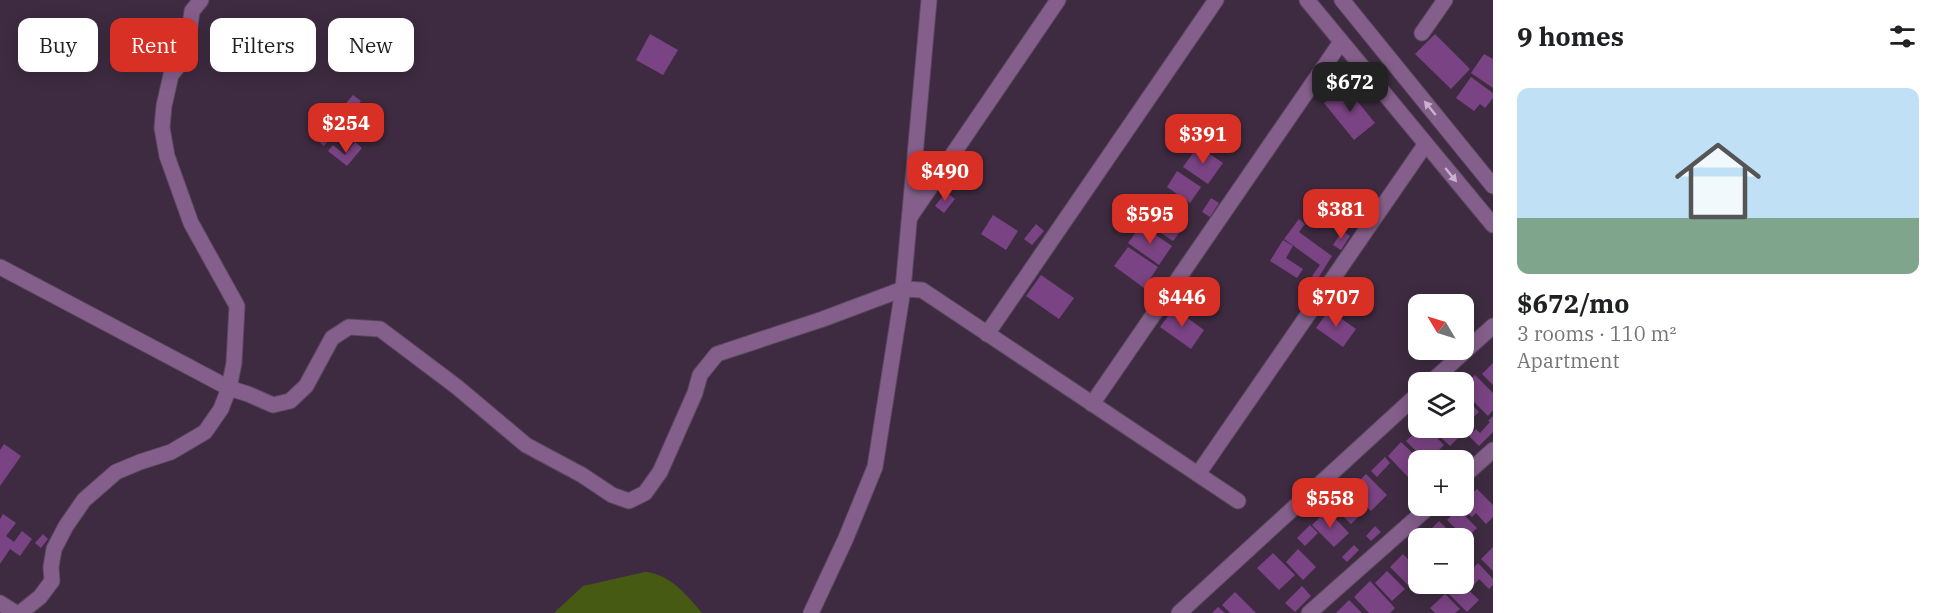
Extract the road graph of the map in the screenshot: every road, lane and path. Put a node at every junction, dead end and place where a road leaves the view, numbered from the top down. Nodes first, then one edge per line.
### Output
1 (201, 0) edge
2 (929, 0) edge
3 (1058, 0) edge
4 (1216, 0) edge
5 (1307, 0) edge
6 (1342, 0) edge
7 (1445, 0) edge
8 (1422, 33) dead end
9 (1341, 42) junction
10 (1425, 145) junction
11 (1493, 186) edge
12 (908, 220) junction
13 (1493, 225) edge
14 (0, 267) edge
15 (903, 289) junction
16 (1493, 326) edge
17 (987, 334) junction
18 (1442, 372) edge
19 (229, 388) junction
20 (1408, 403) edge
21 (1092, 404) junction
22 (1493, 450) edge
23 (1474, 467) edge
24 (1198, 474) junction
25 (1238, 501) dead end
26 (1419, 516) edge
27 (0, 603) edge
28 (18, 613) edge
29 (811, 613) edge
30 (1179, 613) edge
31 (1310, 613) edge

1 - 19 street
2 - 12 street
3 - 12 street
4 - 17 street
5 - 9 street
11 -> 6 street
7 - 8 street
9 - 10 street
9 - 21 street
10 -> 13 street
10 - 24 street
12 - 15 street
14 - 19 street
15 - 17 street
15 - 19 street
15 - 29 street
16 - 18 street
17 - 21 street
19 - 28 street
20 - 30 street
21 - 24 street
22 - 23 street
24 - 25 street
26 - 31 street
27 - 28 street

